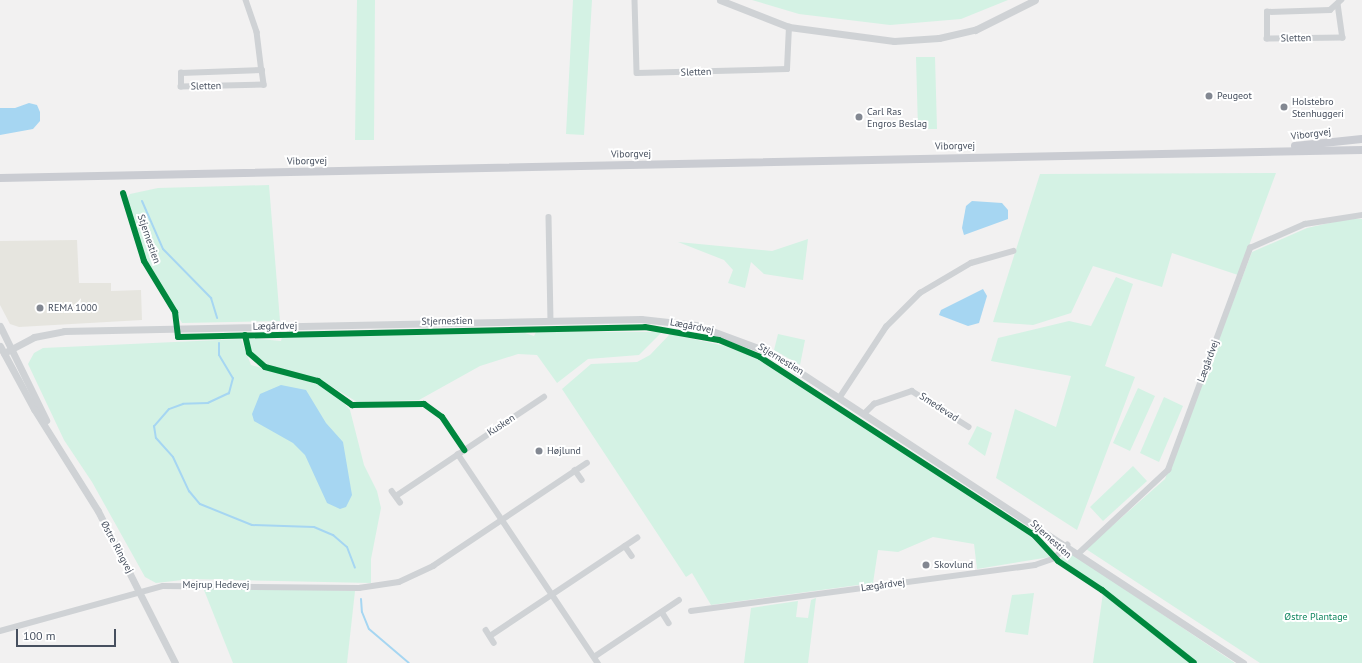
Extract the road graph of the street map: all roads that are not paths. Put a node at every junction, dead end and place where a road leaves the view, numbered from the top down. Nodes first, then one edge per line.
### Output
1 (246, 0) edge
2 (635, 0) edge
3 (720, 0) edge
4 (1035, 0) edge
5 (1340, 2) edge
6 (789, 27) junction
7 (262, 70) junction
8 (1362, 139) edge
9 (1262, 150) junction
10 (1362, 150) edge
11 (0, 178) edge
12 (1362, 215) edge
13 (549, 217) dead end
14 (1013, 251) dead end
15 (550, 321) junction
16 (0, 326) edge
17 (0, 346) edge
18 (12, 349) junction
19 (4, 353) junction
20 (544, 397) dead end
21 (840, 397) junction
22 (865, 413) junction
23 (969, 427) dead end
24 (52, 435) junction
25 (458, 454) junction
26 (587, 463) dead end
27 (575, 470) junction
28 (582, 480) dead end
29 (392, 491) dead end
30 (396, 496) junction
31 (400, 502) dead end
32 (502, 519) junction
33 (637, 538) dead end
34 (1067, 545) junction
35 (625, 546) junction
36 (1079, 553) junction
37 (632, 556) dead end
38 (141, 590) junction
39 (553, 595) junction
40 (679, 600) dead end
41 (691, 611) dead end
42 (662, 612) junction
43 (669, 623) dead end
44 (486, 630) dead end
45 (0, 631) edge
46 (490, 636) junction
47 (494, 643) dead end
48 (595, 661) edge
49 (174, 663) edge
50 (1243, 663) edge

1 - 7 street, Sletten
2 - 6 street, Sletten
3 - 6 street
4 - 6 street
5 - 5 street, Sletten
7 - 7 street, Sletten
8 - 9 main road, Viborgvej
9 - 10 main road, Viborgvej
9 - 11 main road, Viborgvej
12 - 36 street, Lægårdvej
13 - 15 street
14 - 21 street
15 - 18 street, Lægårdvej
15 - 21 street, Lægårdvej
16 - 18 street, Østre Ringvej
17 - 19 street, Østre Ringvej
18 - 19 street, Lægårdvej
18 - 24 street, Østre Ringvej
19 - 24 street, Østre Ringvej
20 - 25 street, Kusken
21 - 22 street, Lægårdvej
22 - 23 street, Smedevad
22 - 34 street, Lægårdvej
24 - 38 street, Østre Ringvej
25 - 30 street, Kusken
25 - 32 street
26 - 27 street
27 - 28 street
27 - 32 street
29 - 30 street
30 - 31 street
32 - 38 street, Mejrup Hedevej
32 - 39 street
33 - 35 street
34 - 36 street, Lægårdvej
34 - 41 street, Lægårdvej
35 - 37 street
35 - 39 street
36 - 50 street, Lægårdvej
38 - 45 street, Mejrup Hedevej
38 - 49 street, Østre Ringvej
39 - 46 street
39 - 48 street
40 - 42 street
42 - 43 street
42 - 48 street
44 - 46 street
46 - 47 street

